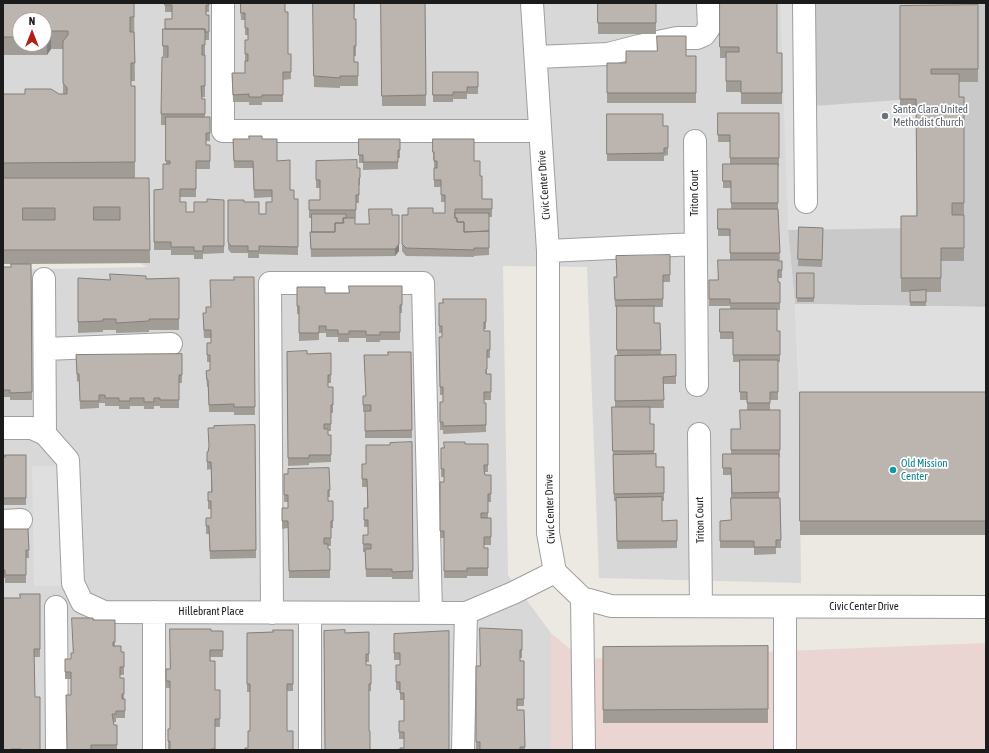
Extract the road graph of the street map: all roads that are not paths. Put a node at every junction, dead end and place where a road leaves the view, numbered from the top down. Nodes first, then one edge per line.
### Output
1 (223, 3) edge
2 (532, 3) edge
3 (708, 3) edge
4 (804, 3) edge
5 (536, 57) junction
6 (540, 132) junction
7 (695, 141) dead end
8 (806, 202) dead end
9 (696, 244) junction
10 (548, 251) junction
11 (44, 279) dead end
12 (171, 344) dead end
13 (45, 349) junction
14 (697, 385) dead end
15 (3, 428) edge
16 (44, 434) junction
17 (699, 434) dead end
18 (555, 572) junction
19 (582, 598) junction
20 (701, 606) junction
21 (785, 606) junction
22 (56, 607) dead end
23 (986, 607) edge
24 (154, 612) junction
25 (272, 612) junction
26 (310, 612) junction
27 (431, 613) junction
28 (466, 613) junction
29 (57, 750) edge
30 (154, 750) edge
31 (310, 750) edge
32 (463, 750) edge
33 (584, 750) edge
34 (785, 750) edge

1 - 6 street
2 - 5 street, Civic Center Drive
3 - 5 street
4 - 8 street
5 - 6 street, Civic Center Drive
6 - 10 street, Civic Center Drive
7 - 9 street, Triton Court
9 - 10 street
9 - 14 street, Triton Court
10 - 18 street, Civic Center Drive
11 - 13 street
12 - 13 street
13 - 16 street
15 - 16 street, Hillebrant Place
16 - 24 street, Hillebrant Place
17 - 20 street, Triton Court
18 - 19 street, Civic Center Drive
18 - 28 street, Hillebrant Place
19 - 20 street, Civic Center Drive
19 - 33 street
20 - 21 street, Civic Center Drive
21 - 23 street, Civic Center Drive
21 - 34 street
22 - 29 street
24 - 25 street, Hillebrant Place
24 - 30 street
25 - 26 street, Hillebrant Place
25 - 27 street
26 - 27 street, Hillebrant Place
26 - 31 street
27 - 28 street, Hillebrant Place
28 - 32 street

